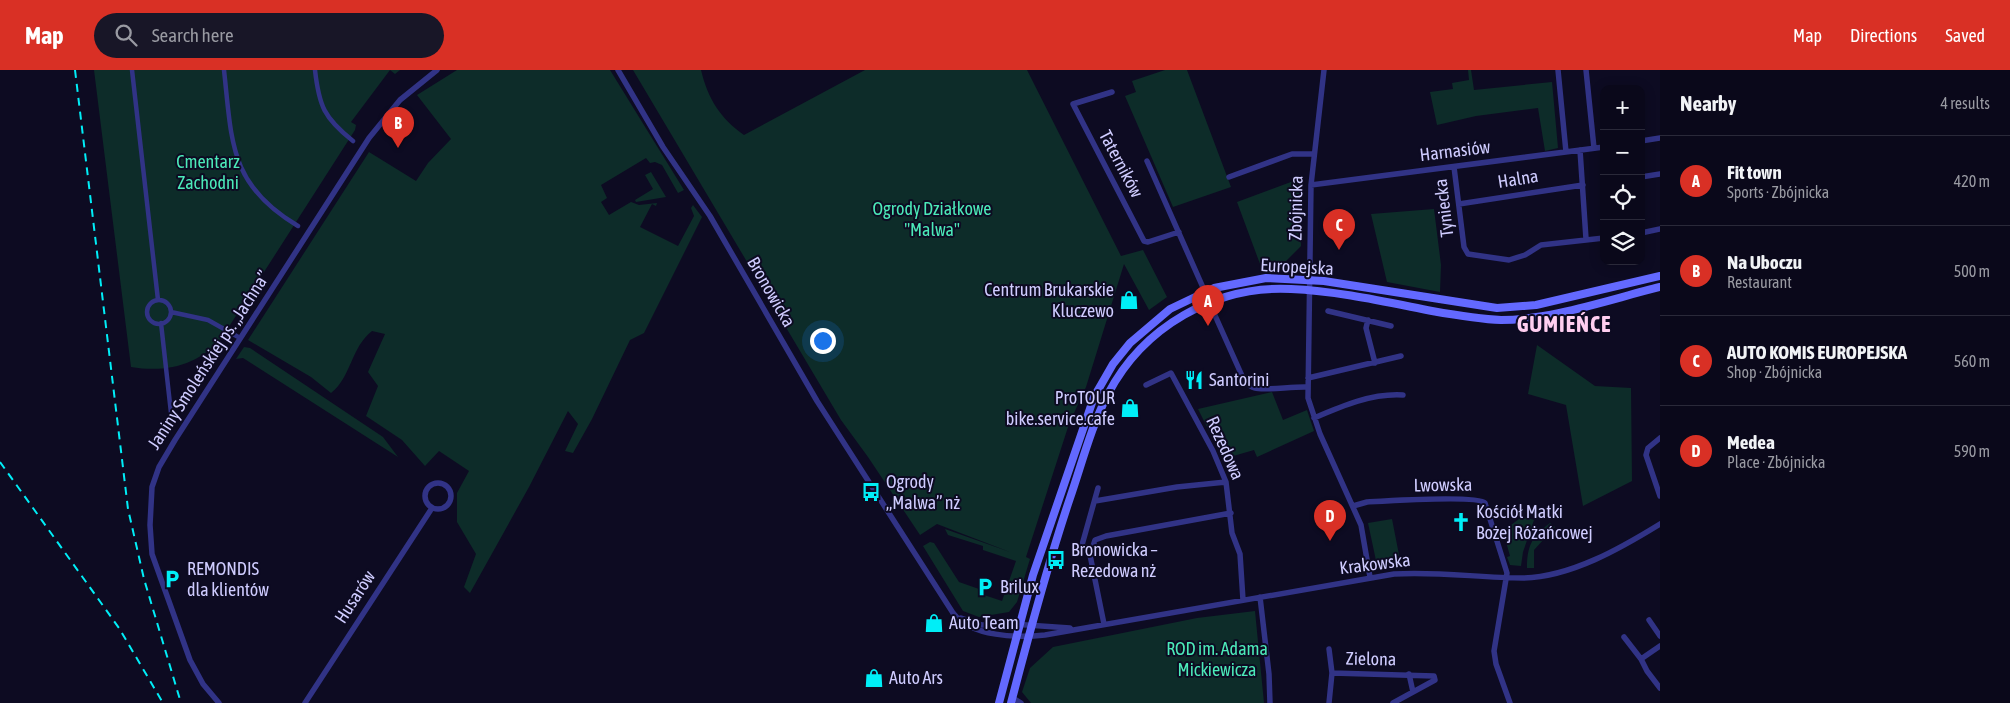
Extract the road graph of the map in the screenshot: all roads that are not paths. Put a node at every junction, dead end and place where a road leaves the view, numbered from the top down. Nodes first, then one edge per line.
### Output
1 (132, 70) edge
2 (224, 70) edge
3 (315, 70) edge
4 (437, 70) edge
5 (618, 70) edge
6 (1324, 70) edge
7 (1558, 70) edge
8 (1586, 70) edge
9 (1112, 92) dead end
10 (1660, 138) edge
11 (1645, 140) edge
12 (353, 141) dead end
13 (1600, 147) edge
14 (1594, 148) junction
15 (1580, 150) junction
16 (1566, 152) junction
17 (1313, 154) junction
18 (1147, 161) dead end
19 (1454, 167) junction
20 (1660, 174) edge
21 (1645, 176) edge
22 (1228, 177) dead end
23 (1311, 185) junction
24 (1582, 185) junction
25 (1459, 204) junction
26 (298, 226) dead end
27 (1660, 229) edge
28 (1179, 232) junction
29 (1645, 232) edge
30 (1600, 238) edge
31 (1586, 239) junction
32 (1660, 276) edge
33 (1309, 279) junction
34 (1660, 287) edge
35 (1309, 290) junction
36 (1205, 292) junction
37 (158, 300) junction
38 (1209, 302) junction
39 (1328, 311) dead end
40 (171, 312) junction
41 (1368, 320) junction
42 (161, 323) junction
43 (1391, 326) dead end
44 (240, 338) junction
45 (1401, 356) dead end
46 (1375, 363) junction
47 (1308, 378) junction
48 (1146, 385) dead end
49 (1308, 387) junction
50 (1403, 395) dead end
51 (1314, 418) junction
52 (172, 422) dead end
53 (1660, 438) edge
54 (1226, 482) junction
55 (1098, 488) dead end
56 (1660, 496) edge
57 (1095, 501) junction
58 (1353, 506) junction
59 (432, 508) junction
60 (1231, 513) junction
61 (1660, 524) edge
62 (1091, 548) junction
63 (1370, 577) junction
64 (1507, 577) junction
65 (1260, 597) junction
66 (1243, 600) junction
67 (947, 604) junction
68 (1649, 620) dead end
69 (1019, 624) junction
70 (1104, 624) junction
71 (1031, 626) junction
72 (1085, 628) junction
73 (1017, 636) junction
74 (1028, 636) junction
75 (1660, 636) edge
76 (1624, 637) dead end
77 (1660, 646) edge
78 (1329, 650) dead end
79 (1641, 659) junction
80 (1332, 673) junction
81 (1409, 674) junction
82 (1660, 688) edge
83 (1413, 692) junction
84 (1012, 701) edge
85 (219, 703) edge
86 (305, 703) edge
87 (999, 703) edge
88 (1021, 703) edge
89 (1270, 703) edge
90 (1329, 703) edge
91 (1393, 703) edge
92 (1510, 703) edge

1 - 37 street
2 - 26 street
3 - 12 street
4 - 44 street, Janiny Smoleńskiej ps. „Jachna”
5 - 67 street, Bronowicka
6 - 17 street, Zbójnicka
7 - 16 street
8 - 14 street
9 - 28 street, Taterników
10 - 11 street
13 - 14 street, Harnasiów
14 - 15 street, Harnasiów
15 - 16 street, Harnasiów
15 - 24 street
16 - 19 street, Harnasiów
17 - 22 street
17 - 23 street, Zbójnicka
18 - 28 street
19 - 23 street, Harnasiów
19 - 25 street, Tyniecka
20 - 21 street
23 - 33 street, Zbójnicka
24 - 25 street, Halna
24 - 31 street
25 - 31 street, Tyniecka
27 - 29 street
28 - 36 street
30 - 31 street, Tyniecka
32 - 33 main road, Europejska
33 - 35 street, Zbójnicka
33 - 36 main road, Europejska
34 - 35 main road, Europejska
35 - 38 main road, Europejska
35 - 47 street, Zbójnicka
36 - 69 main road, Europejska
37 - 40 street
37 - 42 street
38 - 49 street
38 - 71 main road, Europejska
39 - 41 street
40 - 42 street
40 - 44 street
41 - 43 street
41 - 46 street
42 - 52 street
44 - 85 street, Janiny Smoleńskiej ps. „Jachna”
45 - 46 street
46 - 47 street
47 - 49 street, Zbójnicka
48 - 54 street, Rezedowa
49 - 51 street, Zbójnicka
50 - 51 street
51 - 58 street, Zbójnicka
53 - 56 street
54 - 57 street
54 - 60 street, Rezedowa
55 - 57 street
57 - 62 street
58 - 63 street, Zbójnicka
58 - 64 street, Lwowska
59 - 59 street, Husarów
59 - 86 street, Husarów
60 - 62 street
60 - 66 street, Rezedowa
61 - 64 street, Krakowska
62 - 70 street
63 - 64 street, Krakowska
63 - 65 street, Krakowska
64 - 92 street
65 - 66 street, Krakowska
65 - 89 street
66 - 70 street, Krakowska
67 - 69 street, Bronowicka
67 - 73 street, Bronowicka
68 - 75 street
69 - 71 street, Krakowska
69 - 73 main road
70 - 72 street, Krakowska
71 - 72 street, Krakowska
71 - 74 main road
72 - 74 street, Krakowska
73 - 74 street, Krakowska
73 - 87 main road
74 - 84 main road
76 - 79 street
77 - 79 street
78 - 80 street, Zielona
79 - 82 street
80 - 81 street, Zielona
80 - 90 street, Zielona
81 - 83 street, Zielona
81 - 83 street, Zielona
83 - 91 street, Zielona
84 - 88 street

